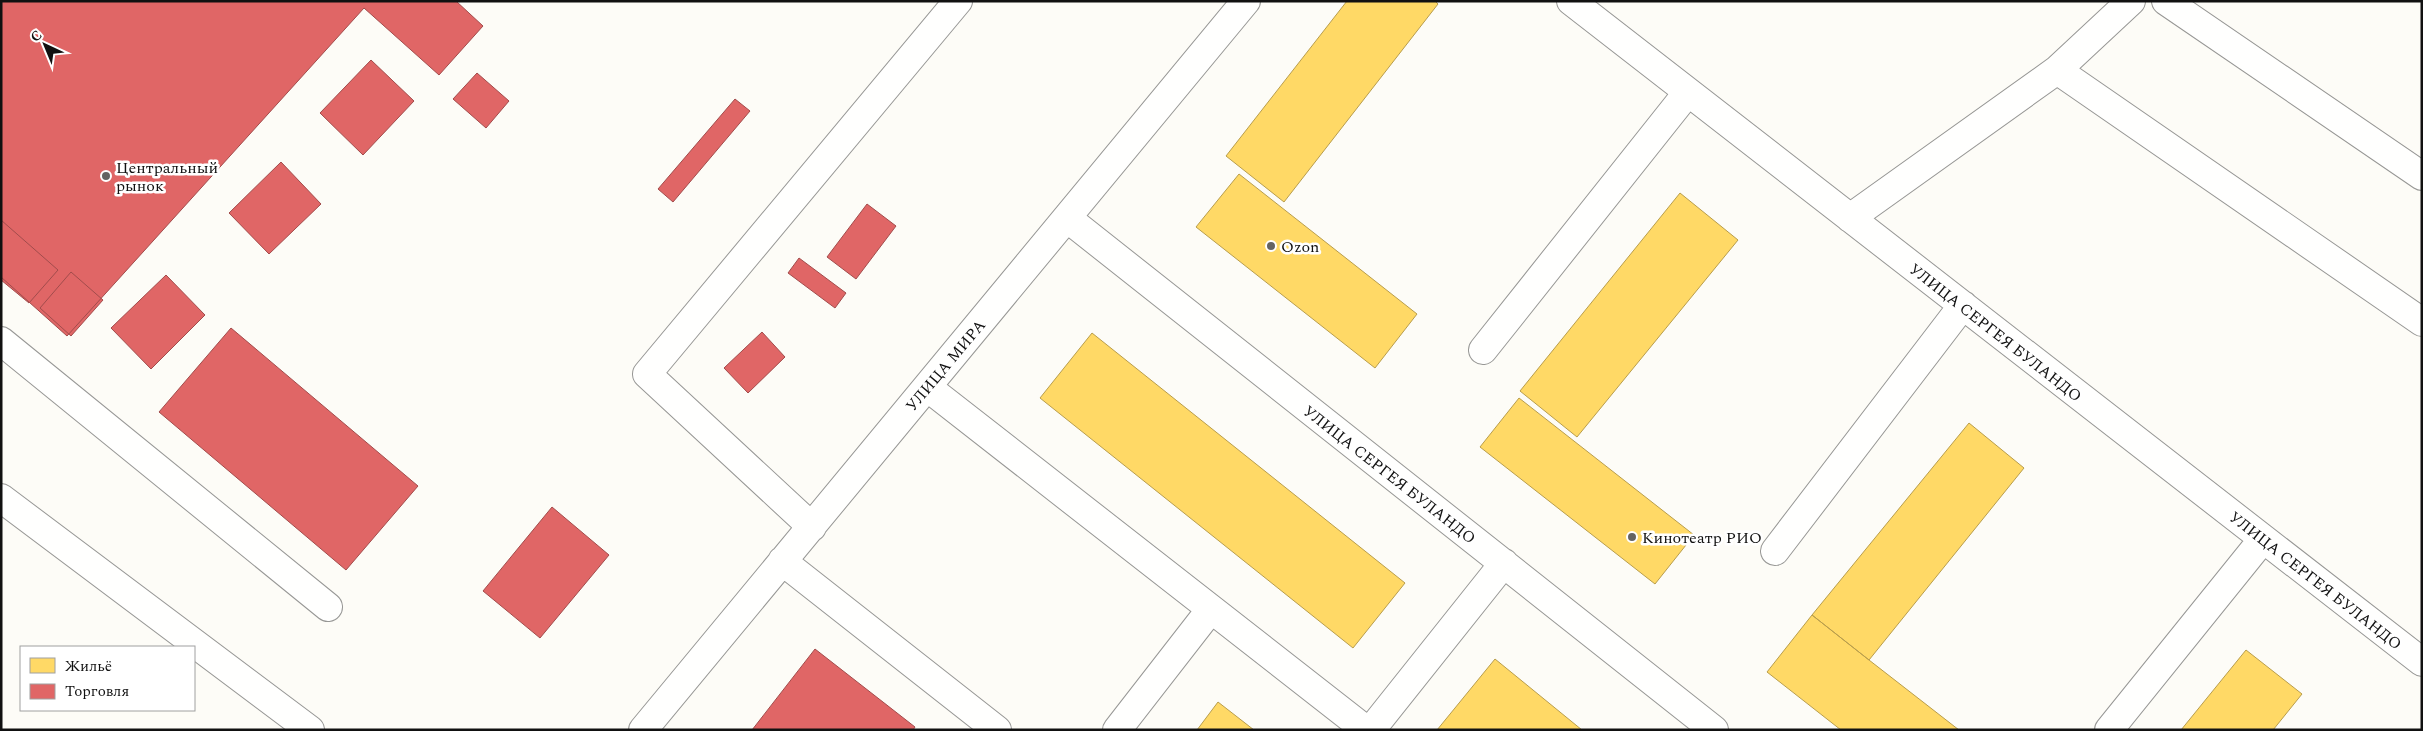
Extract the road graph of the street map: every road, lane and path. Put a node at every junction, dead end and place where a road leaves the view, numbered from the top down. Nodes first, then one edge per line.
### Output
1 (958, 1) edge
2 (1246, 1) edge
3 (1571, 1) edge
4 (2131, 1) edge
5 (2166, 1) edge
6 (2057, 70) junction
7 (1688, 92) junction
8 (2422, 176) edge
9 (1067, 218) junction
10 (1850, 218) junction
11 (1963, 306) junction
12 (2422, 322) edge
13 (1, 341) edge
14 (1483, 350) dead end
15 (926, 387) junction
16 (1, 498) edge
17 (812, 527) junction
18 (2263, 539) junction
19 (1775, 551) dead end
20 (782, 561) junction
21 (1504, 563) junction
22 (328, 607) dead end
23 (1211, 609) junction
24 (2422, 662) edge
25 (310, 730) edge
26 (643, 730) edge
27 (997, 730) edge
28 (1117, 730) edge
29 (1366, 730) edge
30 (1371, 730) edge
31 (1714, 730) edge
32 (2109, 730) edge

1 - 17 street
2 - 9 street, УЛИЦА МИРА
3 - 7 street, УЛИЦА СЕРГЕЯ БУЛАНДО
4 - 6 street
5 - 8 street
6 - 10 street
6 - 12 street
7 - 10 street, УЛИЦА СЕРГЕЯ БУЛАНДО
7 - 14 street
9 - 15 street, УЛИЦА МИРА
9 - 21 street, УЛИЦА СЕРГЕЯ БУЛАНДО
10 - 11 street, УЛИЦА СЕРГЕЯ БУЛАНДО
11 - 18 street, УЛИЦА СЕРГЕЯ БУЛАНДО
11 - 19 street
13 - 22 street
15 - 17 street, УЛИЦА МИРА
15 - 23 street
16 - 25 street
17 - 20 street, УЛИЦА МИРА
18 - 24 street, УЛИЦА СЕРГЕЯ БУЛАНДО
18 - 32 street
20 - 26 street, УЛИЦА МИРА
20 - 27 street
21 - 30 street
21 - 31 street, УЛИЦА СЕРГЕЯ БУЛАНДО
23 - 28 street
23 - 29 street

